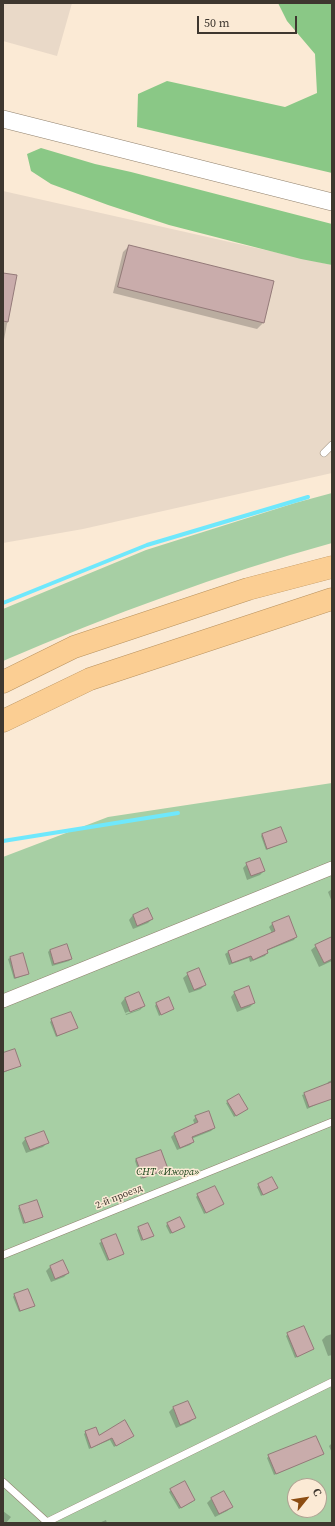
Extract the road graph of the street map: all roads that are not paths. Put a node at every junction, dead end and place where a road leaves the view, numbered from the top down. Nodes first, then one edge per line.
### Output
1 (3, 120) edge
2 (332, 202) edge
3 (332, 445) edge
4 (324, 453) dead end
5 (332, 567) edge
6 (331, 600) edge
7 (3, 682) edge
8 (3, 721) edge
9 (332, 868) edge
10 (3, 1001) edge
11 (332, 1122) edge
12 (3, 1255) edge
13 (332, 1382) edge
14 (3, 1482) edge
15 (48, 1523) edge

1 - 2 street
3 - 4 lane
5 - 7 highway
6 - 8 highway
9 - 10 street
11 - 12 lane, 2-й проезд
13 - 15 lane
14 - 15 lane

